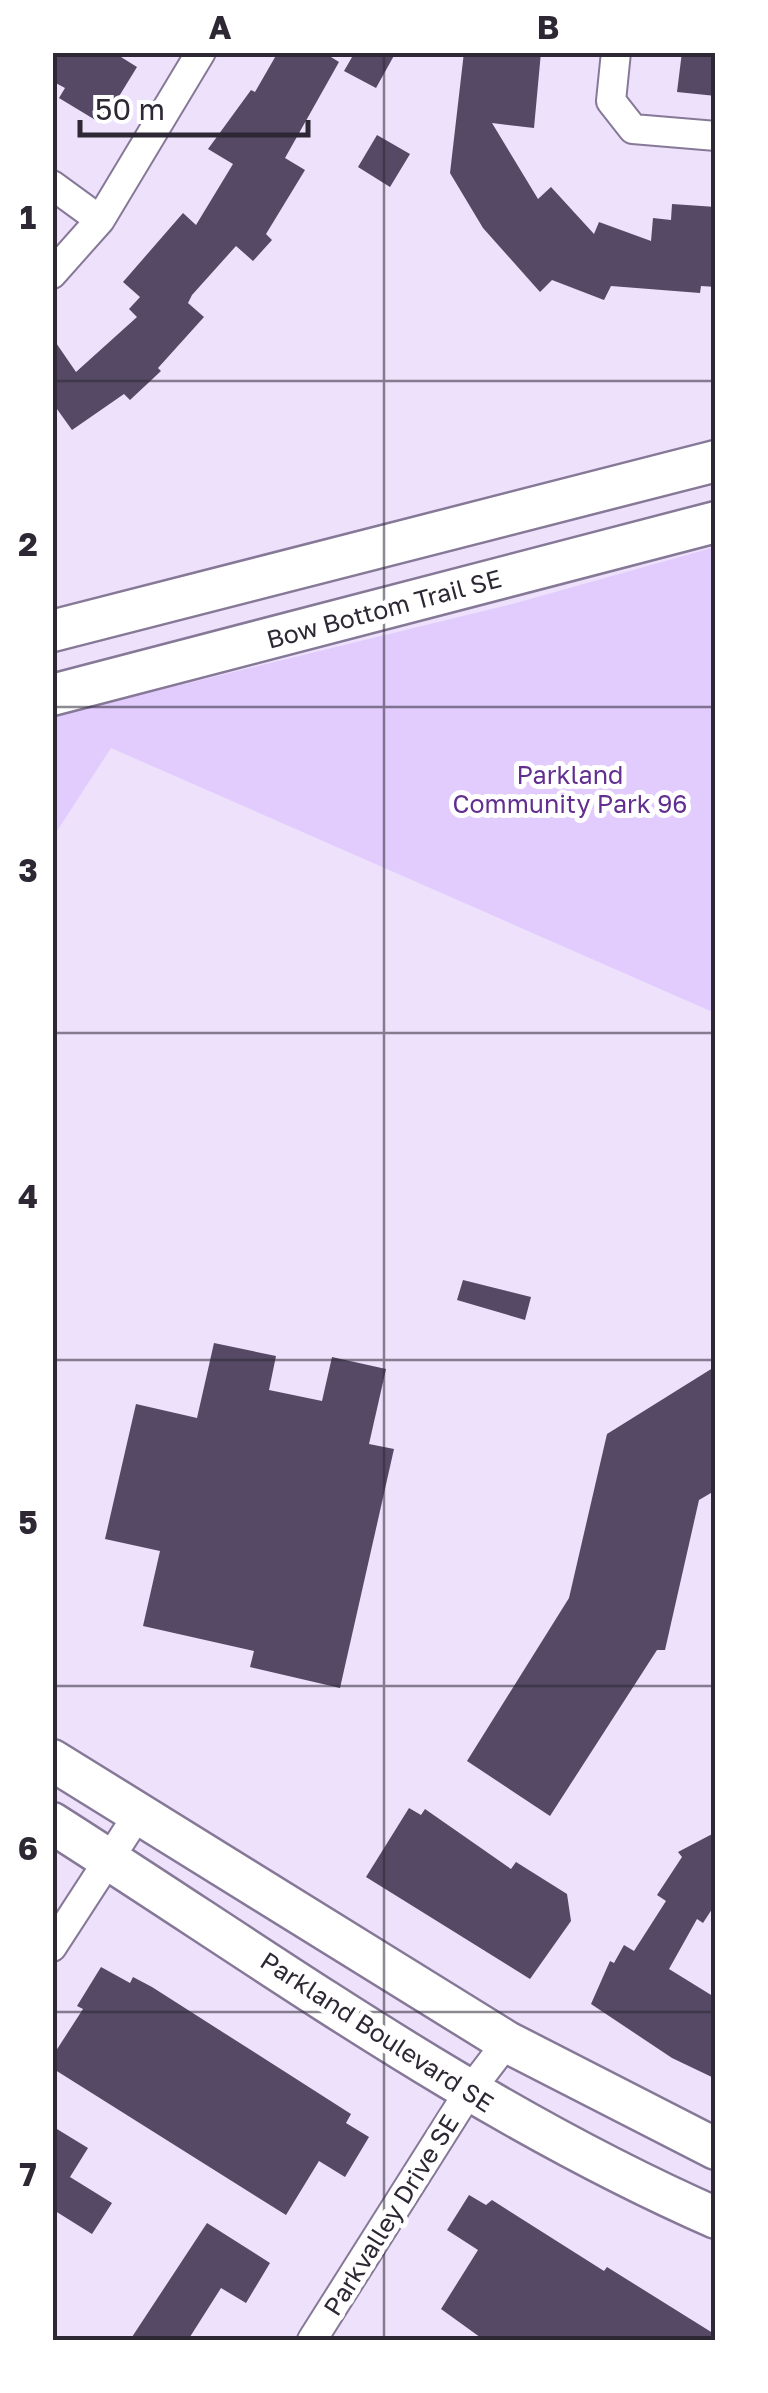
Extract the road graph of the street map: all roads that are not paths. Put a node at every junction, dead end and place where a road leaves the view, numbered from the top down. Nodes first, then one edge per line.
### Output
1 (202, 52) edge
2 (616, 52) edge
3 (716, 136) edge
4 (52, 185) edge
5 (100, 220) junction
6 (52, 274) edge
7 (716, 461) edge
8 (716, 522) edge
9 (52, 631) edge
10 (52, 695) edge
11 (52, 1760) edge
12 (139, 1812) junction
13 (52, 1824) edge
14 (110, 1860) junction
15 (52, 1947) edge
16 (507, 2042) junction
17 (468, 2094) junction
18 (716, 2149) edge
19 (716, 2218) edge
20 (312, 2340) edge

1 - 5 street
2 - 3 street
4 - 5 street
5 - 6 street
7 - 9 street
8 - 10 street, Bow Bottom Trail SE
11 - 12 street
12 - 14 street
12 - 16 street
13 - 14 street, Parkland Boulevard SE
14 - 15 street
14 - 17 street, Parkland Boulevard SE
16 - 17 street, Parkvalley Drive SE
16 - 18 street
17 - 19 street, Parkland Boulevard SE
17 - 20 street, Parkvalley Drive SE

